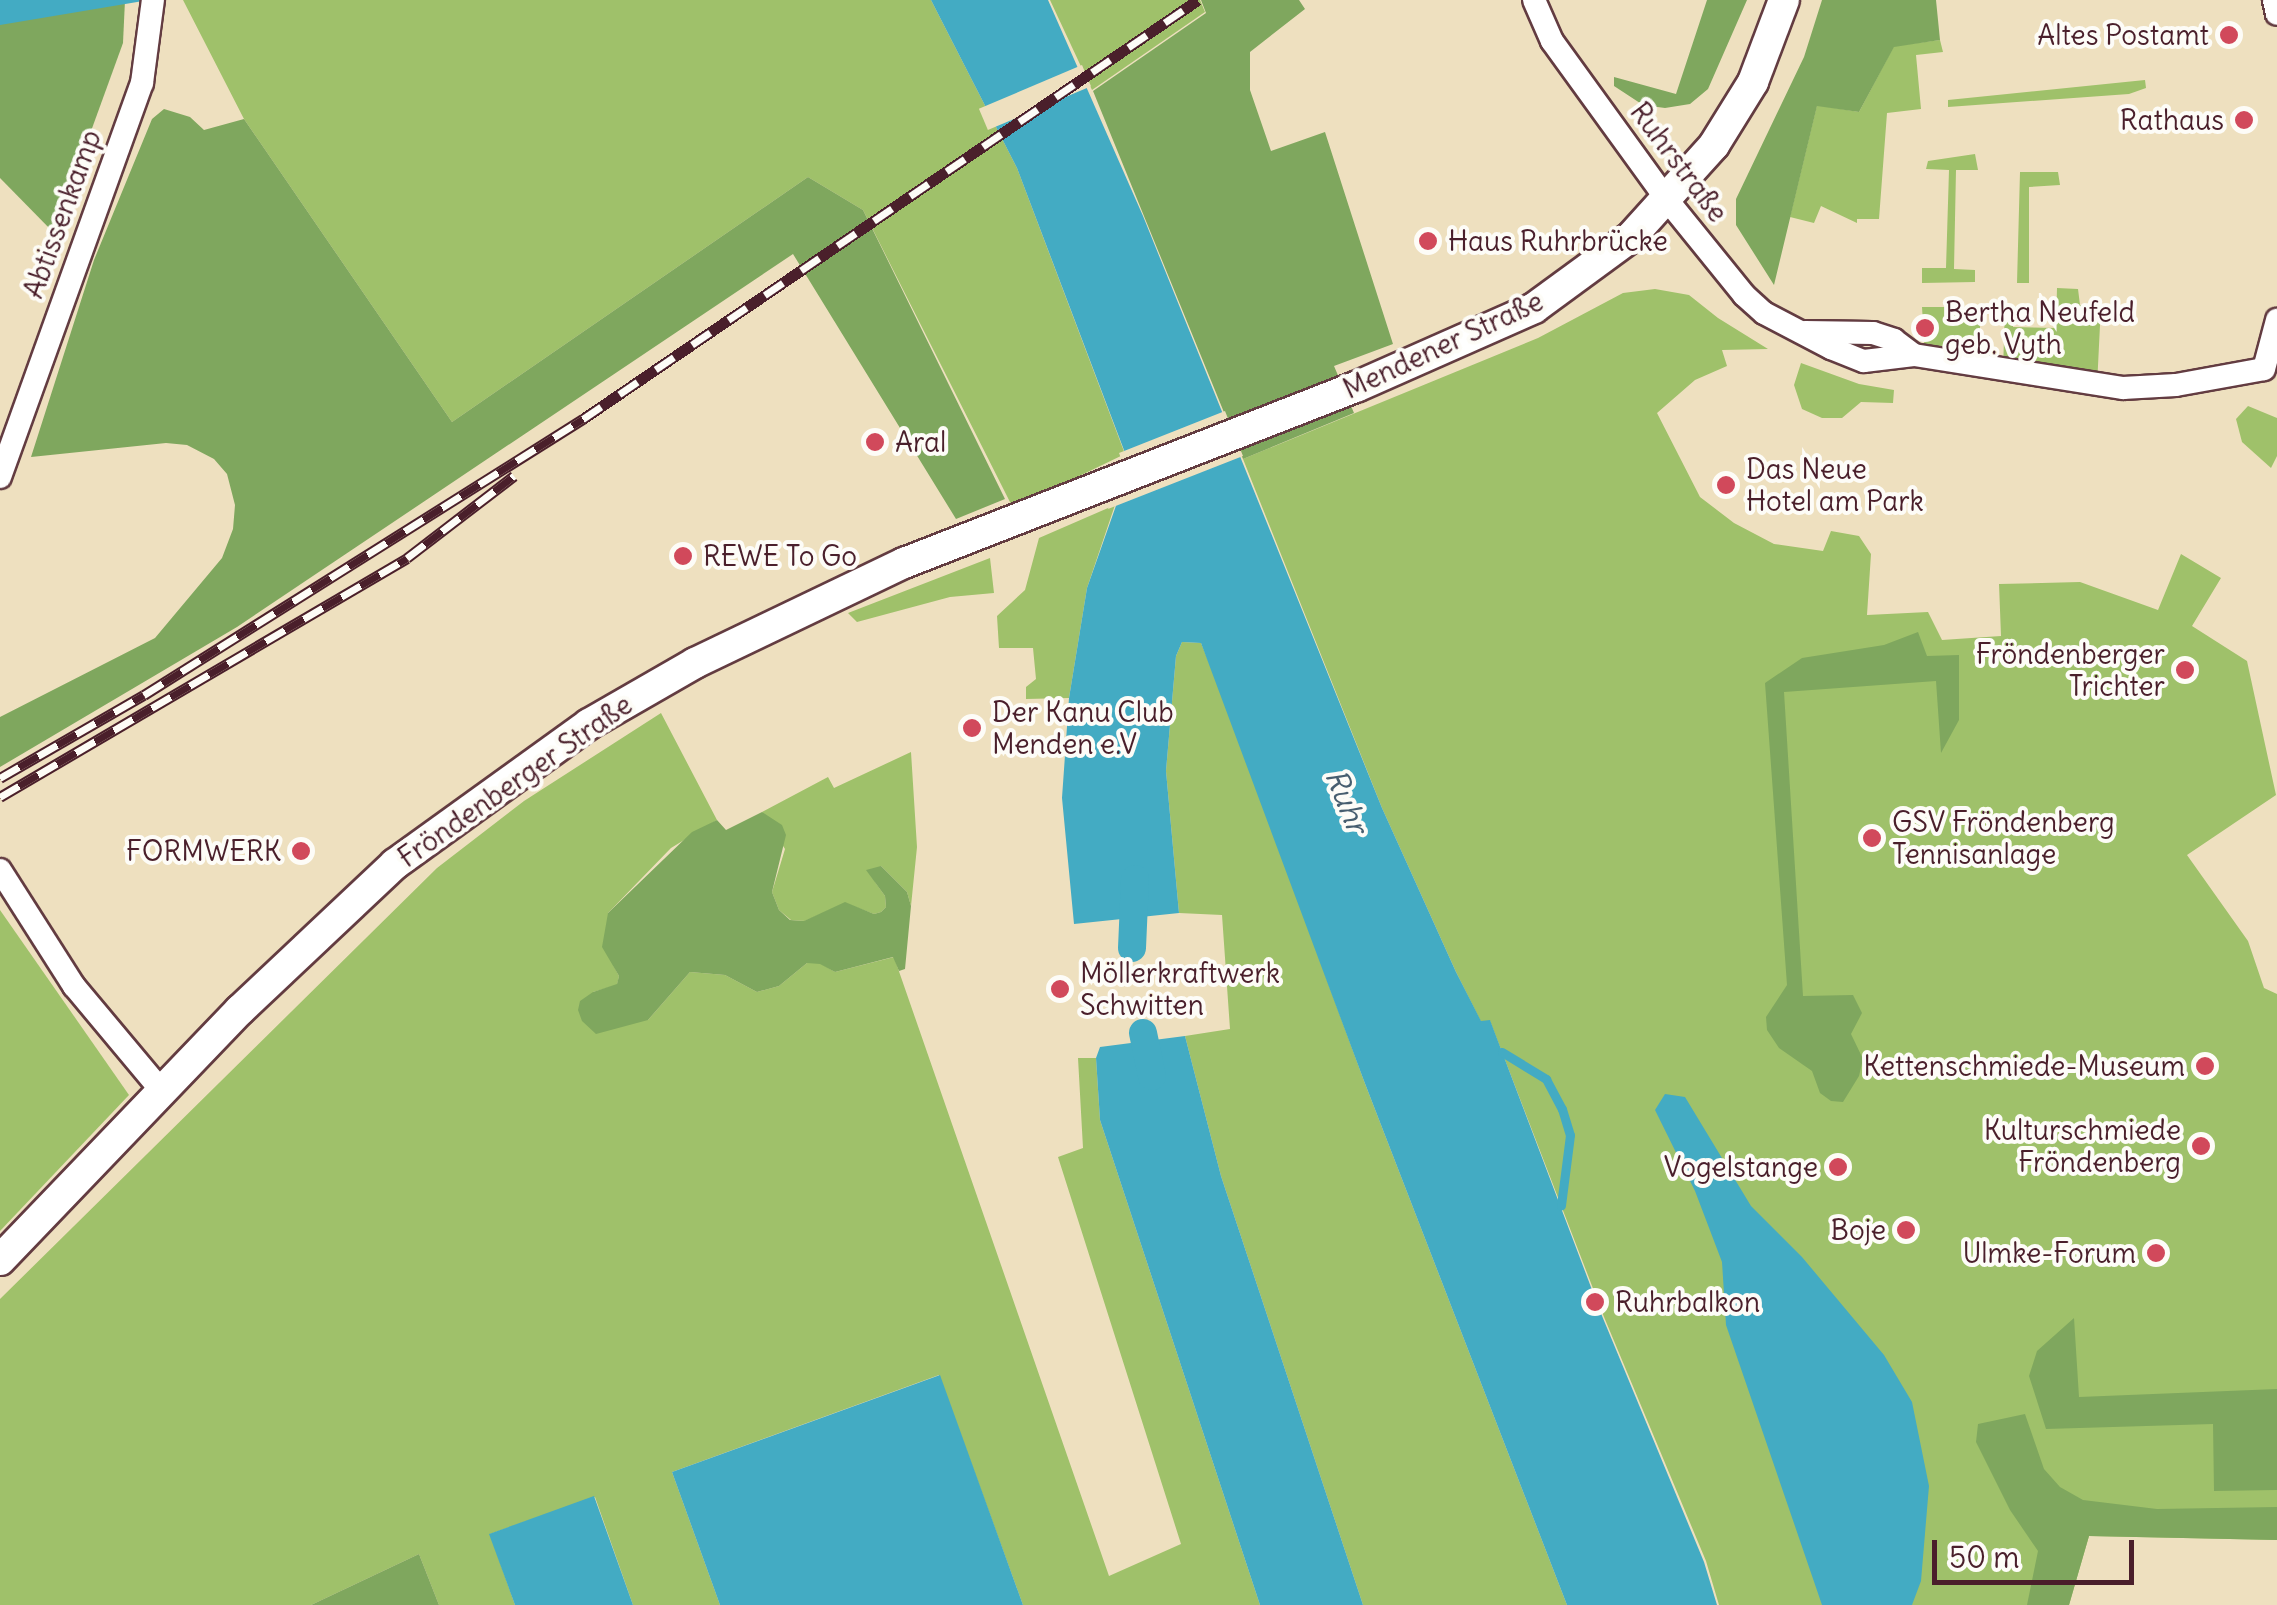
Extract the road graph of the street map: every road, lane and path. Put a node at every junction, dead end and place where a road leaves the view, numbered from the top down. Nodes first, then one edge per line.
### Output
1 (1534, 0) edge
2 (1784, 0) edge
3 (2274, 0) edge
4 (153, 10) edge
5 (2277, 14) edge
6 (1668, 201) junction
7 (2277, 320) edge
8 (2270, 375) edge
9 (1200, 448) joint
10 (0, 477) edge
11 (0, 870) edge
12 (161, 1090) junction
13 (0, 1260) edge

1 - 6 street, Ruhrstraße
2 - 6 main road, Mendener Straße
3 - 5 street
4 - 10 street, Abtissenkamp
6 - 8 street, Ruhrstraße
6 - 9 main road, Mendener Straße
7 - 8 street
9 - 12 main road, Fröndenberger Straße
11 - 12 street
12 - 13 main road, Fröndenberger Straße

